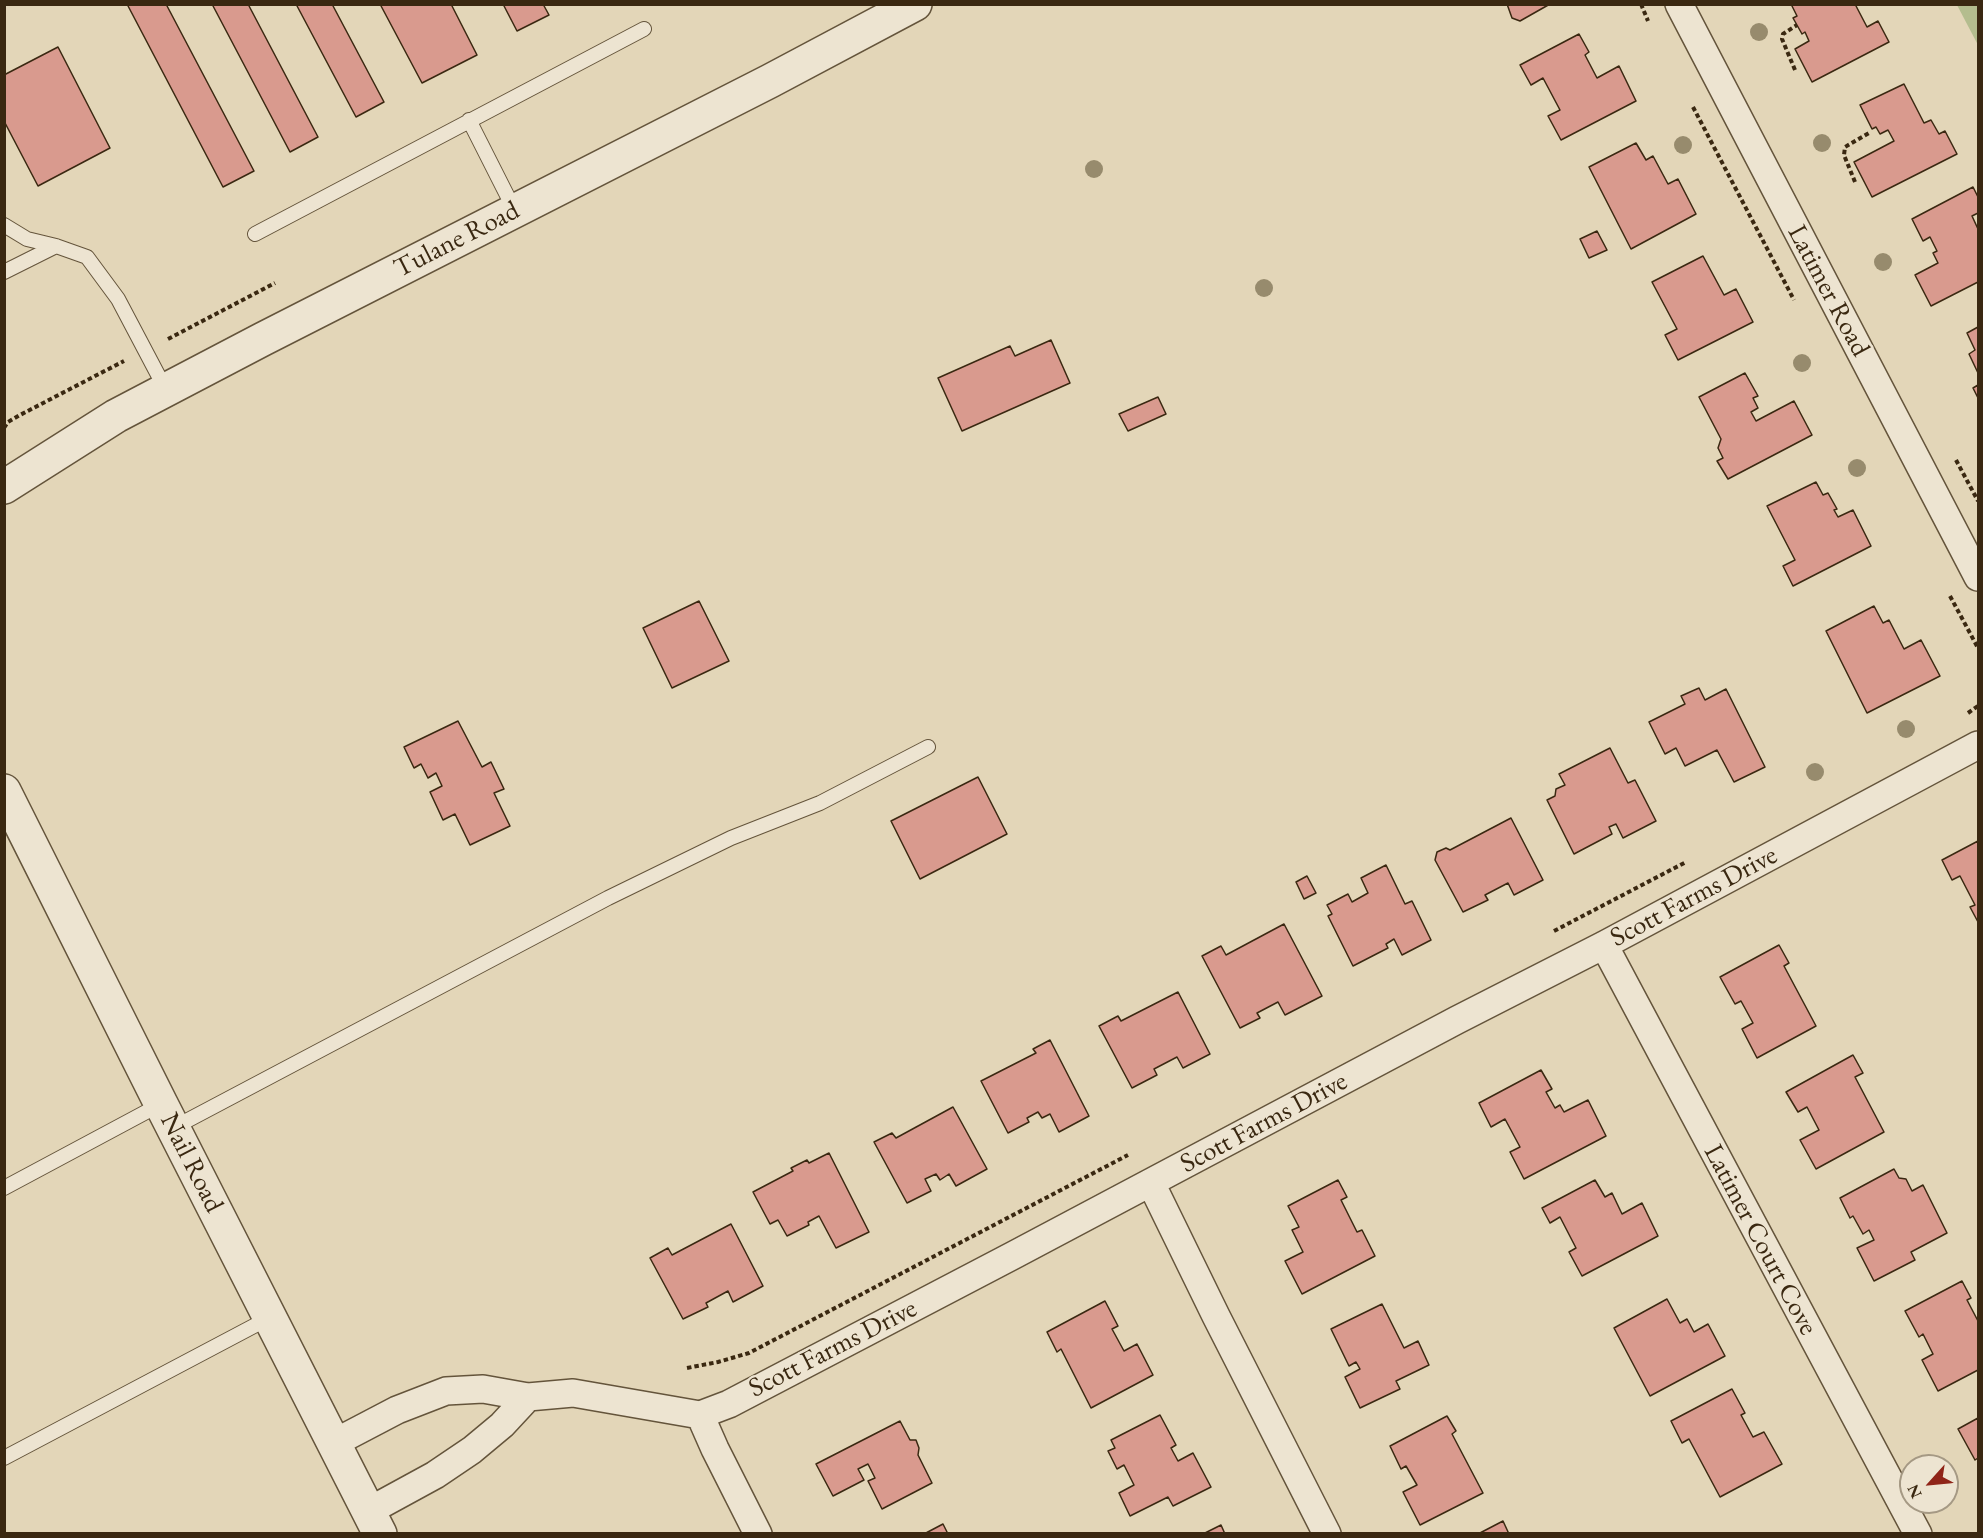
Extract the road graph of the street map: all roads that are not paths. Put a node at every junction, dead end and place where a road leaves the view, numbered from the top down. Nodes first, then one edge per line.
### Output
1 (915, 4) edge
2 (1679, 4) edge
3 (644, 29) dead end
4 (469, 120) junction
5 (515, 211) junction
6 (4, 225) edge
7 (255, 234) dead end
8 (56, 246) junction
9 (4, 272) edge
10 (166, 390) junction
11 (4, 487) edge
12 (1978, 577) edge
13 (1978, 745) edge
14 (928, 747) dead end
15 (5, 792) edge
16 (1604, 945) junction
17 (167, 1116) junction
18 (1151, 1183) junction
19 (4, 1188) edge
20 (269, 1318) junction
21 (528, 1397) junction
22 (700, 1415) junction
23 (334, 1443) junction
24 (4, 1458) edge
25 (374, 1522) edge
26 (758, 1533) edge
27 (1327, 1533) edge
28 (1918, 1533) edge

1 - 5 street, Tulane Road
2 - 12 street, Latimer Road
3 - 4 lane
4 - 5 lane
4 - 7 lane
5 - 10 street, Tulane Road
6 - 8 lane
8 - 9 lane
8 - 10 lane
10 - 11 street, Tulane Road
13 - 16 street, Scott Farms Drive
14 - 17 lane
15 - 17 street, Nail Road
16 - 18 street, Scott Farms Drive
16 - 28 street, Latimer Court Cove
17 - 19 lane
17 - 20 street, Nail Road
18 - 22 street, Scott Farms Drive
18 - 27 street
20 - 23 street, Nail Road
20 - 24 lane
21 - 22 street
21 - 23 street
21 - 25 street
22 - 26 street
23 - 25 street, Nail Road

